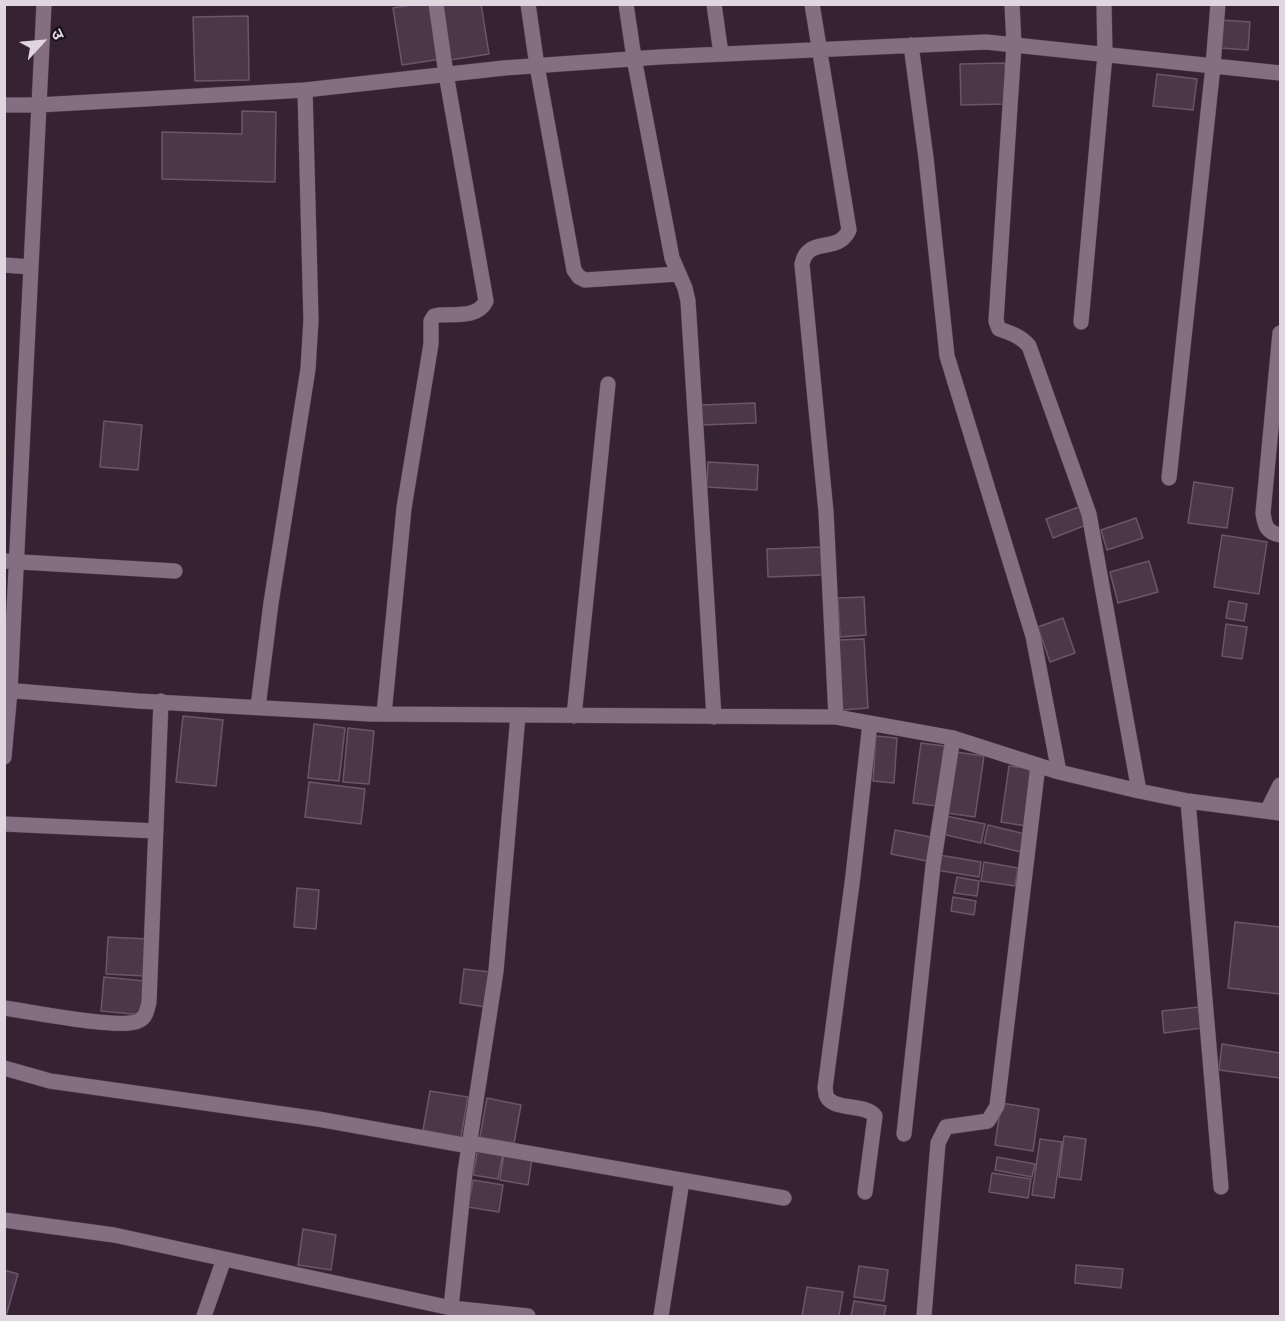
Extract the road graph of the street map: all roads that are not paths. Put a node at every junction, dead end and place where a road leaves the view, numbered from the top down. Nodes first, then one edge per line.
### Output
1 (45, 4) edge
2 (436, 4) edge
3 (528, 4) edge
4 (626, 4) edge
5 (714, 4) edge
6 (812, 4) edge
7 (1012, 4) edge
8 (1104, 4) edge
9 (1218, 4) edge
10 (911, 45) junction
11 (1014, 45) junction
12 (819, 49) junction
13 (721, 54) junction
14 (1105, 55) junction
15 (634, 58) junction
16 (537, 66) junction
17 (1213, 66) junction
18 (1281, 72) edge
19 (446, 74) junction
20 (305, 90) junction
21 (4, 105) edge
22 (38, 105) junction
23 (4, 265) edge
24 (31, 267) junction
25 (678, 273) junction
26 (1081, 322) dead end
27 (1281, 333) edge
28 (608, 384) dead end
29 (1169, 478) dead end
30 (1281, 536) edge
31 (10, 562) edge
32 (175, 571) dead end
33 (7, 691) edge
34 (161, 701) junction
35 (258, 707) junction
36 (384, 714) junction
37 (518, 715) junction
38 (574, 716) junction
39 (714, 717) junction
40 (836, 717) junction
41 (870, 723) junction
42 (953, 738) junction
43 (4, 757) edge
44 (1038, 765) junction
45 (1059, 772) junction
46 (1281, 785) edge
47 (1139, 791) junction
48 (1188, 801) junction
49 (1274, 812) edge
50 (4, 824) edge
51 (156, 831) junction
52 (4, 1008) edge
53 (4, 1068) edge
54 (904, 1134) dead end
55 (469, 1145) junction
56 (682, 1181) junction
57 (1221, 1186) dead end
58 (865, 1192) dead end
59 (784, 1198) dead end
60 (4, 1220) edge
61 (224, 1259) junction
62 (451, 1308) junction
63 (480, 1314) edge
64 (204, 1317) edge
65 (528, 1317) edge
66 (661, 1317) edge
67 (924, 1317) edge

1 - 22 street
2 - 19 street
3 - 16 street
4 - 15 street
5 - 13 street
6 - 12 street
7 - 11 street
8 - 14 street
9 - 17 street
10 - 11 street
10 - 12 street
10 - 45 street
11 - 14 street
11 - 47 street
12 - 13 street
12 - 40 street
13 - 15 street
14 - 17 street
14 - 26 street
15 - 16 street
15 - 25 street
16 - 19 street
16 - 25 street
17 - 18 street
17 - 29 street
19 - 20 street
19 - 36 street
20 - 22 street
20 - 35 street
21 - 22 street
22 - 24 street
23 - 24 street
24 - 31 street
25 - 39 street
27 - 30 street
28 - 38 street
31 - 32 street
31 - 33 street
33 - 34 street
33 - 43 street
34 - 35 street
34 - 51 street
35 - 36 street
36 - 37 street
37 - 38 street
37 - 55 street
38 - 39 street
39 - 40 street
40 - 41 street
41 - 42 street
41 - 58 street
42 - 44 street
42 - 54 street
44 - 45 street
44 - 67 street
45 - 47 street
46 - 49 street
47 - 48 street
48 - 49 street
48 - 57 street
50 - 51 street
51 - 52 street
53 - 55 street
55 - 56 street
55 - 62 street
56 - 59 street
56 - 66 street
60 - 61 street
61 - 62 street
61 - 64 street
62 - 63 street
63 - 65 street

